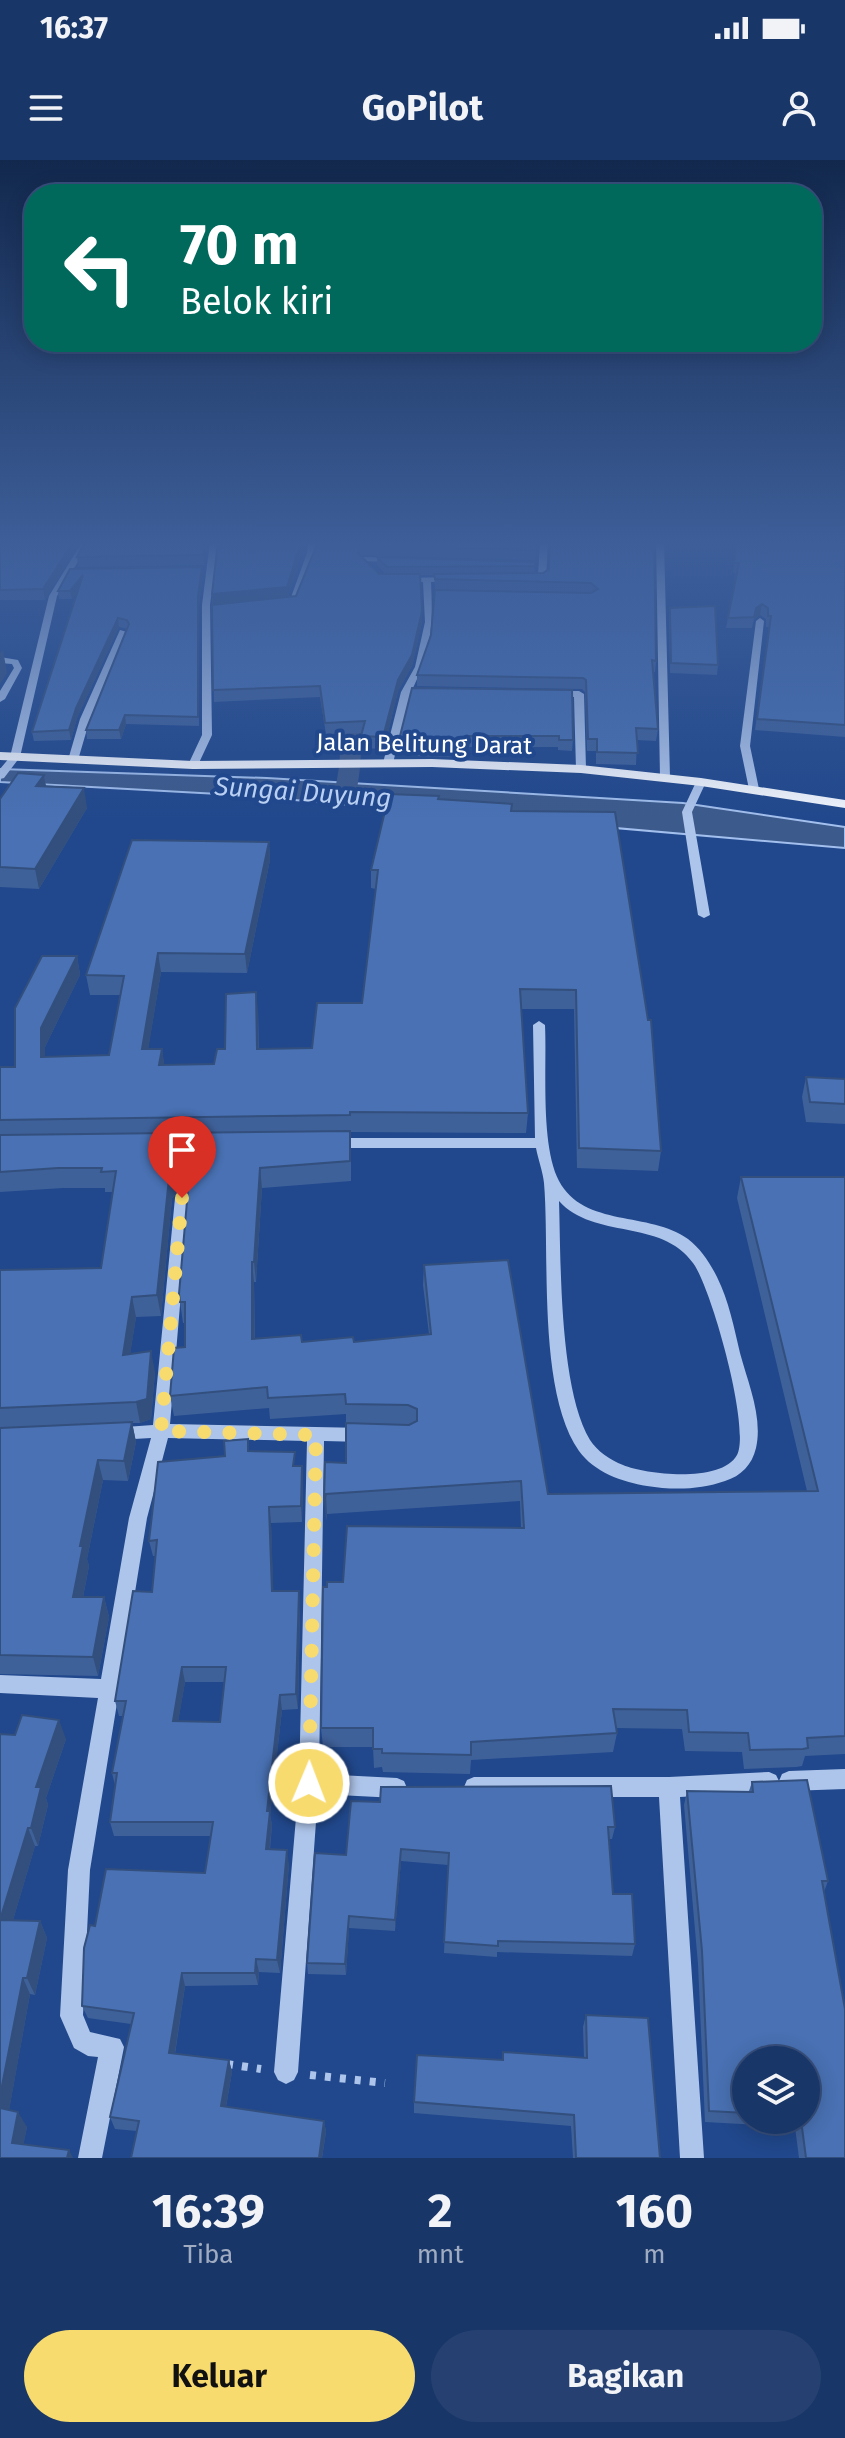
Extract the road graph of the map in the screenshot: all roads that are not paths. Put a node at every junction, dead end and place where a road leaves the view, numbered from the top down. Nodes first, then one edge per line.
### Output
1 (42, 635) edge
2 (122, 635) edge
3 (207, 635) edge
4 (426, 635) edge
5 (662, 635) edge
6 (758, 635) edge
7 (0, 660) edge
8 (406, 692) junction
9 (448, 693) edge
10 (549, 694) edge
11 (0, 699) edge
12 (8, 756) edge
13 (73, 760) junction
14 (388, 763) junction
15 (193, 765) junction
16 (581, 769) junction
17 (1, 774) edge
18 (665, 777) junction
19 (701, 782) junction
20 (754, 789) junction
21 (845, 804) edge
22 (704, 915) dead end
23 (539, 1025) dead end
24 (309, 1143) edge
25 (543, 1143) junction
26 (551, 1182) junction
27 (182, 1198) dead end
28 (161, 1431) junction
29 (102, 1434) edge
30 (316, 1435) junction
31 (378, 1435) edge
32 (0, 1684) edge
33 (110, 1689) junction
34 (845, 1779) edge
35 (309, 1783) junction
36 (458, 1787) edge
37 (669, 1787) junction
38 (412, 1788) edge
39 (286, 2072) road end
40 (90, 2158) edge
41 (692, 2158) edge

1 - 12 street
2 - 13 street
3 - 15 street
4 - 8 street
5 - 18 street
6 - 20 street
7 - 11 street
8 - 9 street
8 - 14 street
10 - 16 street
12 - 13 main road, Jalan Belitung Darat
12 - 17 street
13 - 15 main road, Jalan Belitung Darat
14 - 15 main road, Jalan Belitung Darat
14 - 16 main road, Jalan Belitung Darat
16 - 18 main road, Jalan Belitung Darat
18 - 19 main road, Jalan Belitung Darat
19 - 20 main road, Jalan Belitung Darat
19 - 22 street
20 - 21 main road, Jalan Belitung Darat
23 - 25 street
24 - 25 street
25 - 26 street
26 - 26 street
27 - 28 street
28 - 29 street
28 - 30 street
28 - 33 street
30 - 31 street
30 - 35 street
32 - 33 street
33 - 40 street
34 - 37 street
35 - 38 street
35 - 39 street
36 - 37 street
37 - 41 street

